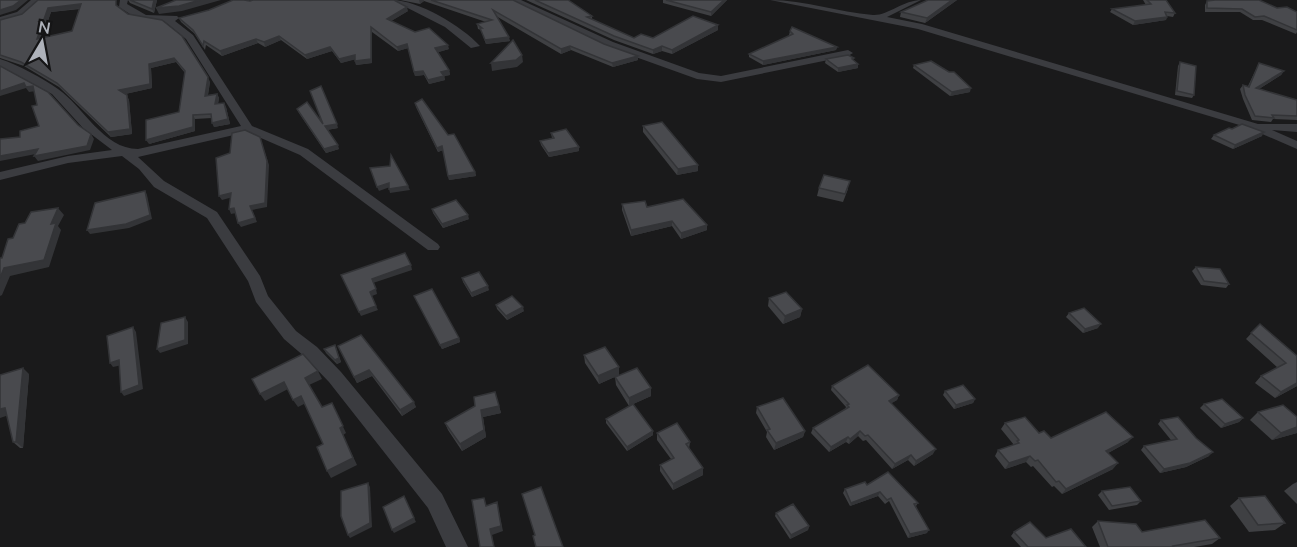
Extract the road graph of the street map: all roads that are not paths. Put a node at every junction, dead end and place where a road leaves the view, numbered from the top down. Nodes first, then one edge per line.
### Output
1 (37, 0) edge
2 (124, 0) edge
3 (396, 0) edge
4 (514, 0) edge
5 (774, 0) edge
6 (917, 0) edge
7 (185, 17) edge
8 (166, 18) junction
9 (878, 18) junction
10 (0, 21) edge
11 (475, 46) dead end
12 (848, 53) edge
13 (0, 62) edge
14 (1250, 125) junction
15 (249, 128) junction
16 (1297, 128) edge
17 (1297, 145) edge
18 (123, 152) junction
19 (0, 176) edge
20 (433, 247) dead end
21 (457, 547) edge

1 - 10 street
2 - 8 street
3 - 11 street
4 - 12 street
5 - 9 street
6 - 9 street
7 - 8 street
8 - 15 street
9 - 14 street
13 - 18 street
14 - 16 street
14 - 17 street
15 - 18 street
15 - 20 street
18 - 19 street
18 - 21 street

